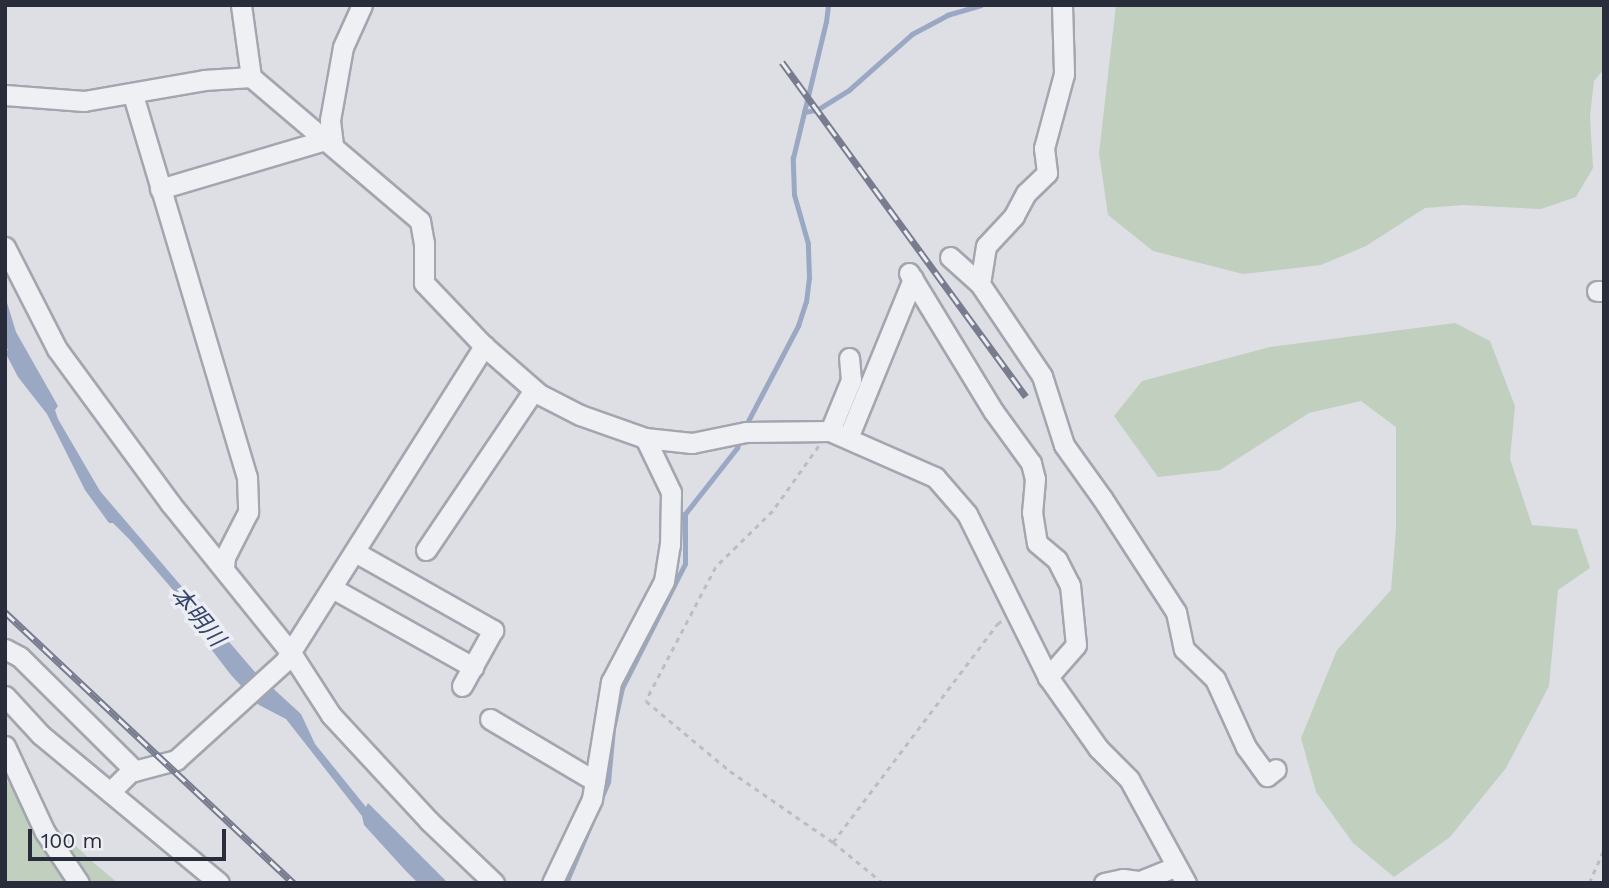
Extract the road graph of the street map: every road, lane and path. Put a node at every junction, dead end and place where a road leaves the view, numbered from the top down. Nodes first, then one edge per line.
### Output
1 (241, 5) edge
2 (362, 5) edge
3 (1062, 5) edge
4 (251, 77) junction
5 (5, 95) edge
6 (133, 95) junction
7 (329, 142) junction
8 (160, 189) junction
9 (5, 247) edge
10 (950, 257) dead end
11 (980, 284) junction
12 (484, 346) junction
13 (849, 358) dead end
14 (534, 390) junction
15 (830, 431) junction
16 (645, 439) junction
17 (848, 439) junction
18 (426, 550) dead end
19 (355, 552) junction
20 (224, 568) junction
21 (332, 588) junction
22 (1017, 611) junction
23 (5, 649) edge
24 (288, 657) junction
25 (473, 667) junction
26 (1048, 677) junction
27 (462, 686) dead end
28 (5, 696) edge
29 (490, 719) dead end
30 (5, 746) edge
31 (1276, 769) dead end
32 (135, 771) junction
33 (596, 781) junction
34 (110, 792) junction
35 (833, 842) junction
36 (1604, 850) edge
37 (1180, 875) edge
38 (79, 883) edge
39 (219, 883) edge
40 (494, 883) edge
41 (552, 883) edge
42 (883, 883) edge
43 (1104, 883) edge
44 (1589, 883) edge

1 - 4 street
2 - 7 street
3 - 11 street
4 - 6 street
4 - 7 street
5 - 6 street
6 - 8 street
7 - 8 street
7 - 12 street
8 - 20 street
9 - 20 street
10 - 11 street
11 - 31 street
12 - 14 street
12 - 19 street
13 - 15 street
14 - 16 street
14 - 18 street
15 - 16 street
15 - 17 street
15 - 35 path
16 - 33 street
17 - 22 street
17 - 26 street
19 - 21 street
19 - 25 street
20 - 24 street
21 - 24 street
21 - 25 street
22 - 26 street
22 - 35 path
23 - 32 street
24 - 32 street
24 - 40 street
25 - 27 street
26 - 37 street
28 - 34 street
29 - 33 street
30 - 38 street
32 - 34 street
33 - 41 street
34 - 39 street
35 - 42 path
36 - 44 path
37 - 43 street

